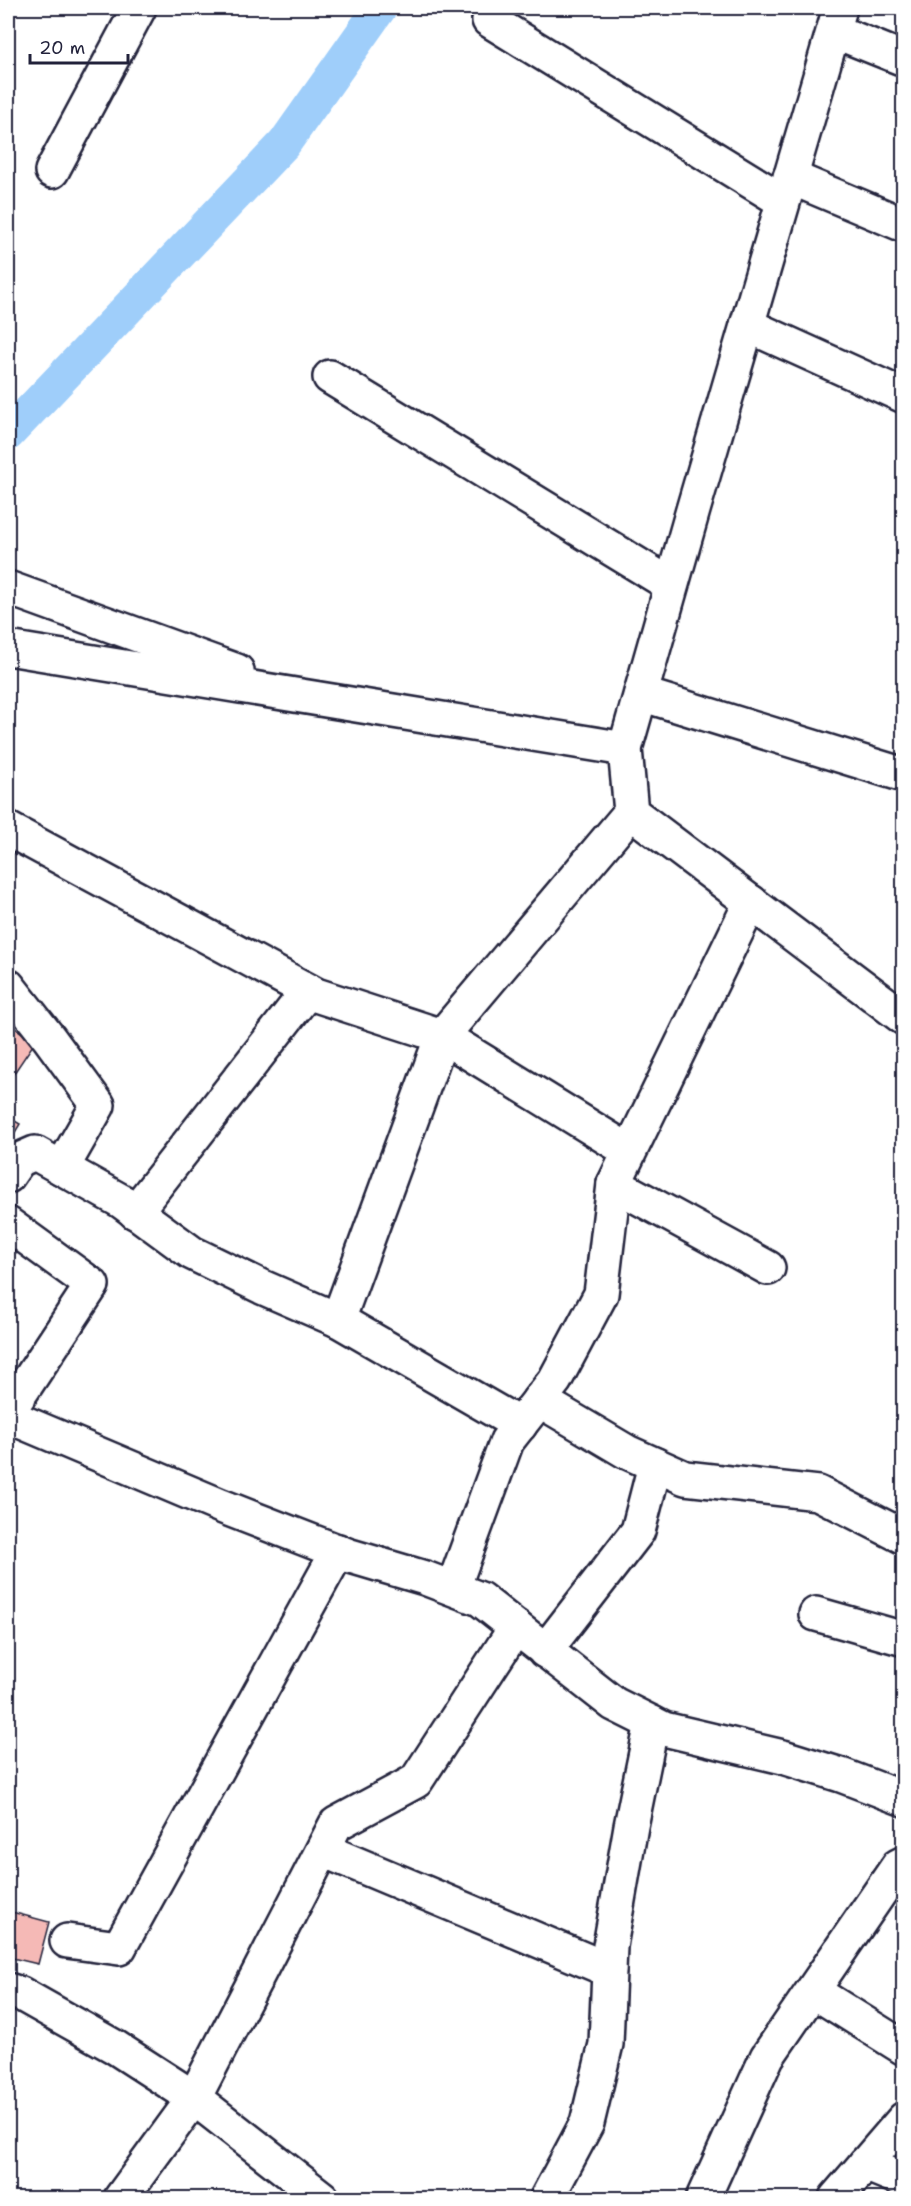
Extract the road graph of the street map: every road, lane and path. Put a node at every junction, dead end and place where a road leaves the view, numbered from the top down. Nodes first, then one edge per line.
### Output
1 (139, 8) edge
2 (837, 19) edge
3 (489, 20) dead end
4 (903, 59) edge
5 (52, 171) dead end
6 (787, 189) junction
7 (903, 225) edge
8 (747, 325) junction
9 (330, 377) dead end
10 (903, 396) edge
11 (671, 585) junction
12 (8, 588) edge
13 (8, 648) edge
14 (641, 694) junction
15 (312, 698) junction
16 (626, 748) junction
17 (903, 775) edge
18 (631, 812) junction
19 (8, 829) edge
20 (751, 902) junction
21 (8, 986) edge
22 (308, 991) junction
23 (903, 1018) edge
24 (442, 1036) junction
25 (629, 1151) junction
26 (62, 1168) junction
27 (8, 1176) edge
28 (614, 1185) junction
29 (135, 1212) junction
30 (8, 1224) edge
31 (768, 1268) dead end
32 (338, 1320) junction
33 (529, 1413) junction
34 (8, 1414) edge
35 (655, 1465) junction
36 (903, 1537) edge
37 (338, 1551) junction
38 (453, 1588) junction
39 (816, 1614) dead end
40 (516, 1627) junction
41 (903, 1639) edge
42 (545, 1651) junction
43 (652, 1723) junction
44 (903, 1799) edge
45 (323, 1850) junction
46 (903, 1863) edge
47 (67, 1941) dead end
48 (609, 1970) junction
49 (8, 1990) edge
50 (813, 1990) junction
51 (903, 2048) edge
52 (194, 2098) junction
53 (903, 2119) edge
54 (865, 2164) junction
55 (903, 2180) edge
56 (121, 2199) edge
57 (322, 2199) edge
58 (547, 2199) edge
59 (703, 2199) edge
60 (836, 2199) edge

1 - 5 street
2 - 4 street
2 - 6 street
3 - 6 street
6 - 7 street
6 - 8 street
8 - 10 street
8 - 11 street
9 - 11 street
11 - 14 street
12 - 15 street
13 - 15 street
14 - 16 street
14 - 17 street
15 - 16 street
16 - 18 street
18 - 20 street
18 - 24 street
19 - 22 street
20 - 23 street
20 - 25 street
21 - 26 street
22 - 24 street
22 - 29 street
24 - 25 street
24 - 32 street
25 - 28 street
26 - 27 street
26 - 29 street
28 - 31 street
28 - 33 street
29 - 32 street
30 - 34 street
32 - 33 street
33 - 35 street
33 - 38 street
34 - 37 street
35 - 36 street
35 - 42 street
37 - 38 street
37 - 47 street
38 - 40 street
39 - 41 street
40 - 42 street
40 - 45 street
42 - 43 street
43 - 44 street
43 - 48 street
45 - 48 street
45 - 52 street
46 - 50 street
48 - 58 street
49 - 52 street
50 - 51 street
50 - 59 street
52 - 56 street
52 - 57 street
53 - 54 street
54 - 55 street
54 - 60 street

